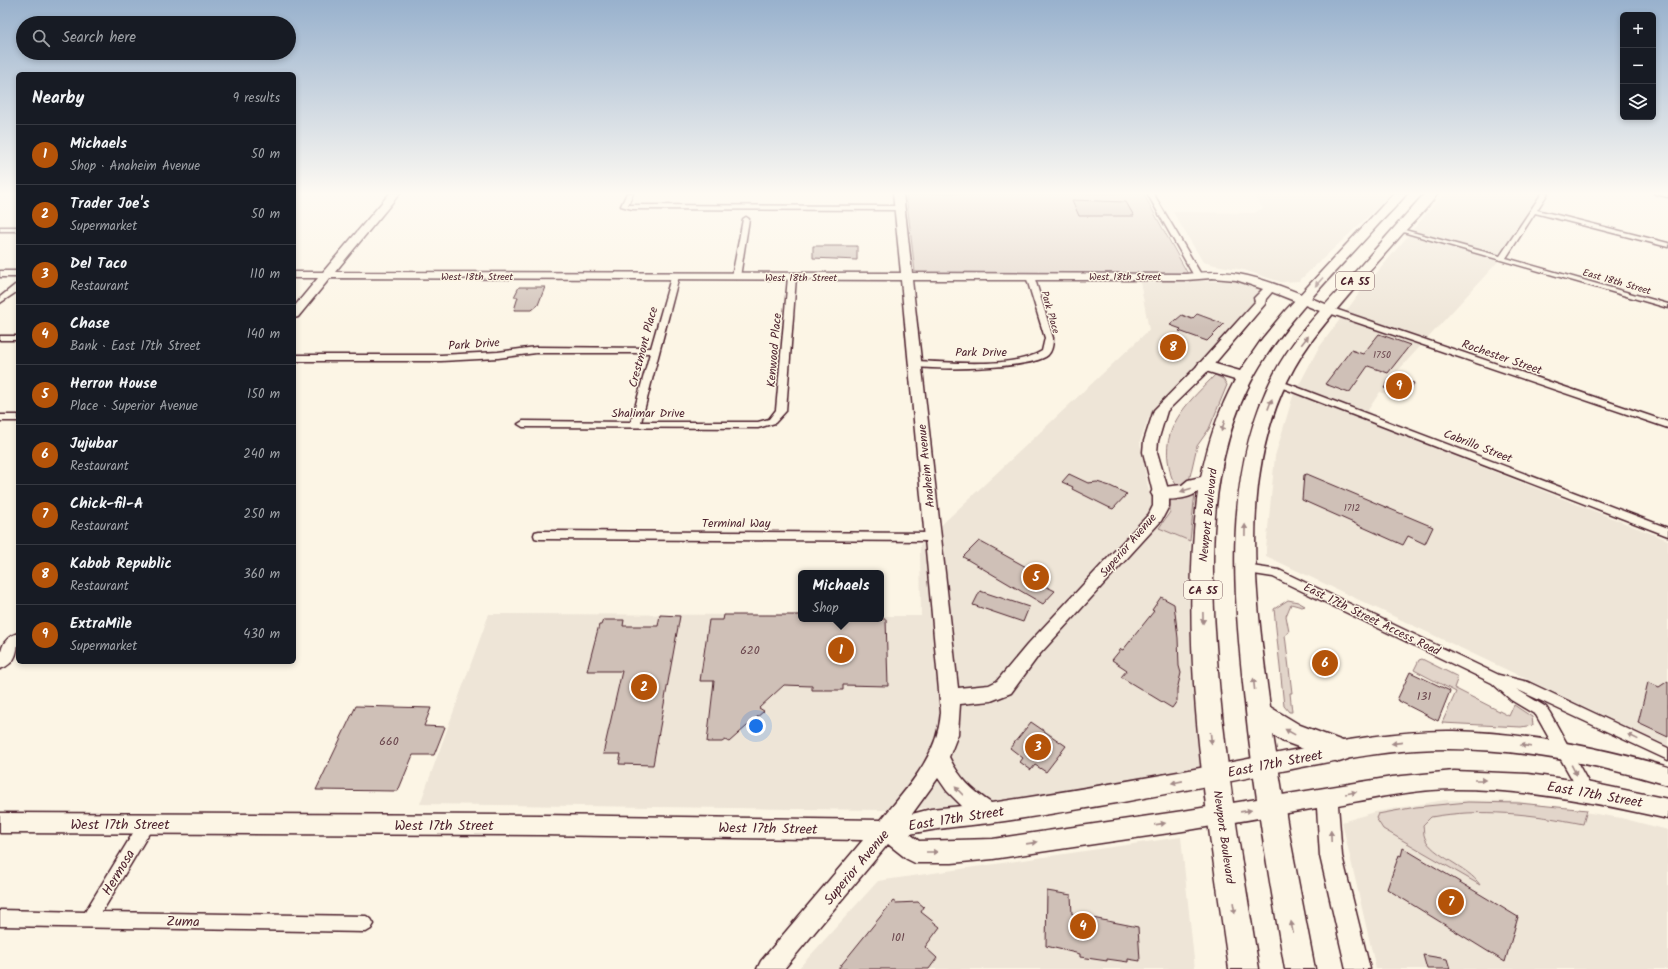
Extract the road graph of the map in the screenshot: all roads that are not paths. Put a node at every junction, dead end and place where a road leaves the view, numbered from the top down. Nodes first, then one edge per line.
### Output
1 (357, 238) edge
2 (743, 238) edge
3 (903, 238) edge
4 (1176, 238) edge
5 (1360, 238) edge
6 (1392, 238) edge
7 (1429, 238) edge
8 (1515, 238) edge
9 (1641, 238) edge
10 (1668, 245) edge
11 (1502, 258) junction
12 (0, 274) edge
13 (16, 274) edge
14 (296, 275) edge
15 (326, 275) junction
16 (676, 276) junction
17 (1030, 276) junction
18 (1198, 276) junction
19 (736, 277) junction
20 (792, 277) junction
21 (907, 277) junction
22 (1271, 287) junction
23 (16, 289) edge
24 (1303, 300) junction
25 (0, 301) edge
26 (1668, 306) edge
27 (1329, 310) junction
28 (296, 312) edge
29 (0, 338) edge
30 (16, 338) edge
31 (655, 351) junction
32 (1045, 353) joint
33 (296, 358) edge
34 (916, 364) junction
35 (1204, 366) junction
36 (1244, 378) junction
37 (1278, 383) junction
38 (0, 418) edge
39 (16, 418) edge
40 (772, 421) joint
41 (523, 424) dead end
42 (635, 424) junction
43 (1668, 425) edge
44 (1210, 481) junction
45 (1161, 493) junction
46 (1668, 532) edge
47 (539, 535) dead end
48 (933, 538) junction
49 (1245, 569) junction
50 (16, 642) edge
51 (0, 662) edge
52 (1496, 679) junction
53 (949, 697) junction
54 (1257, 712) junction
55 (948, 740) joint
56 (1339, 751) junction
57 (1565, 752) junction
58 (1668, 754) edge
59 (940, 759) junction
60 (1264, 764) junction
61 (1215, 774) junction
62 (1668, 776) edge
63 (1586, 791) junction
64 (1327, 798) junction
65 (1271, 807) junction
66 (1668, 809) edge
67 (990, 813) junction
68 (1220, 814) junction
69 (0, 823) edge
70 (146, 825) junction
71 (887, 830) junction
72 (0, 918) edge
73 (89, 919) junction
74 (366, 924) dead end
75 (769, 969) edge
76 (1244, 969) edge
77 (1300, 969) edge
78 (1358, 969) edge

1 - 15 street
2 - 19 street
3 - 21 street, Anaheim Avenue
4 - 18 street
5 -> 24 highway, Newport Boulevard / CA 55
6 - 27 highway, CA 55
7 - 11 street, East 18th Street
8 - 11 street
9 - 10 street
11 - 26 street, East 18th Street
12 - 13 street
14 - 15 street, West 18th Street
15 - 16 street, West 18th Street
15 - 28 street
16 - 19 street, West 18th Street
16 - 31 street, Crestmont Place
17 - 18 street, West 18th Street
17 - 21 street, West 18th Street
17 - 32 street, Park Place
18 - 22 street, West 18th Street
19 - 20 street, West 18th Street
20 - 21 street, West 18th Street
20 - 40 street, Kenwood Place
21 - 34 street, Anaheim Avenue
22 - 24 street, West 18th Street
22 - 35 street, Superior Avenue
23 - 25 street
24 - 27 street, West 18th Street
24 - 36 highway, Newport Boulevard / CA 55
37 -> 27 highway, CA 55
27 - 43 street, Rochester Street
29 - 30 street
31 - 33 street, Park Drive
31 - 42 street, Crestmont Place
32 - 34 street, Park Drive
34 - 48 street, Anaheim Avenue
35 - 36 highway
35 - 45 street, Superior Avenue
36 -> 44 highway, Newport Boulevard / CA 55
37 - 46 street, Cabrillo Street
49 -> 37 highway, CA 55
38 - 39 street
40 - 42 street, Shalimar Drive
41 - 42 street, Shalimar Drive
44 -> 45 highway
44 -> 61 highway, Newport Boulevard / CA 55
45 - 53 street, Superior Avenue
47 - 48 street, Terminal Way
48 - 53 street, Anaheim Avenue
49 - 52 street, East 17th Street Access Road
54 -> 49 highway, CA 55
50 - 51 street
52 - 57 street, East 17th Street Access Road
58 -> 52 street, East 17th Street Access Road
53 - 55 street, Anaheim Avenue
56 -> 54 highway
54 - 60 highway, CA 55
55 - 59 street, Superior Avenue
57 -> 56 street, East 17th Street
56 - 60 street, East 17th Street
57 - 62 street, East 17th Street
57 -> 63 street, East 17th Street Access Road
67 -> 59 street
59 - 71 street, Superior Avenue
60 - 61 street, East 17th Street
60 - 65 highway, CA 55
61 -> 67 street, East 17th Street
61 - 68 highway, Newport Boulevard / CA 55
64 -> 63 street, East 17th Street
63 - 66 street, East 17th Street
64 - 65 street, East 17th Street
78 -> 64 street
68 -> 65 street, East 17th Street
77 -> 65 highway, CA 55
67 - 71 street, East 17th Street
71 -> 68 street, East 17th Street
68 -> 76 highway, Newport Boulevard / CA 55
69 - 70 street, West 17th Street
70 - 71 street, West 17th Street
70 - 73 street, Hermosa
71 - 75 street, Superior Avenue
72 - 73 street, Zuma
73 - 74 street, Zuma

